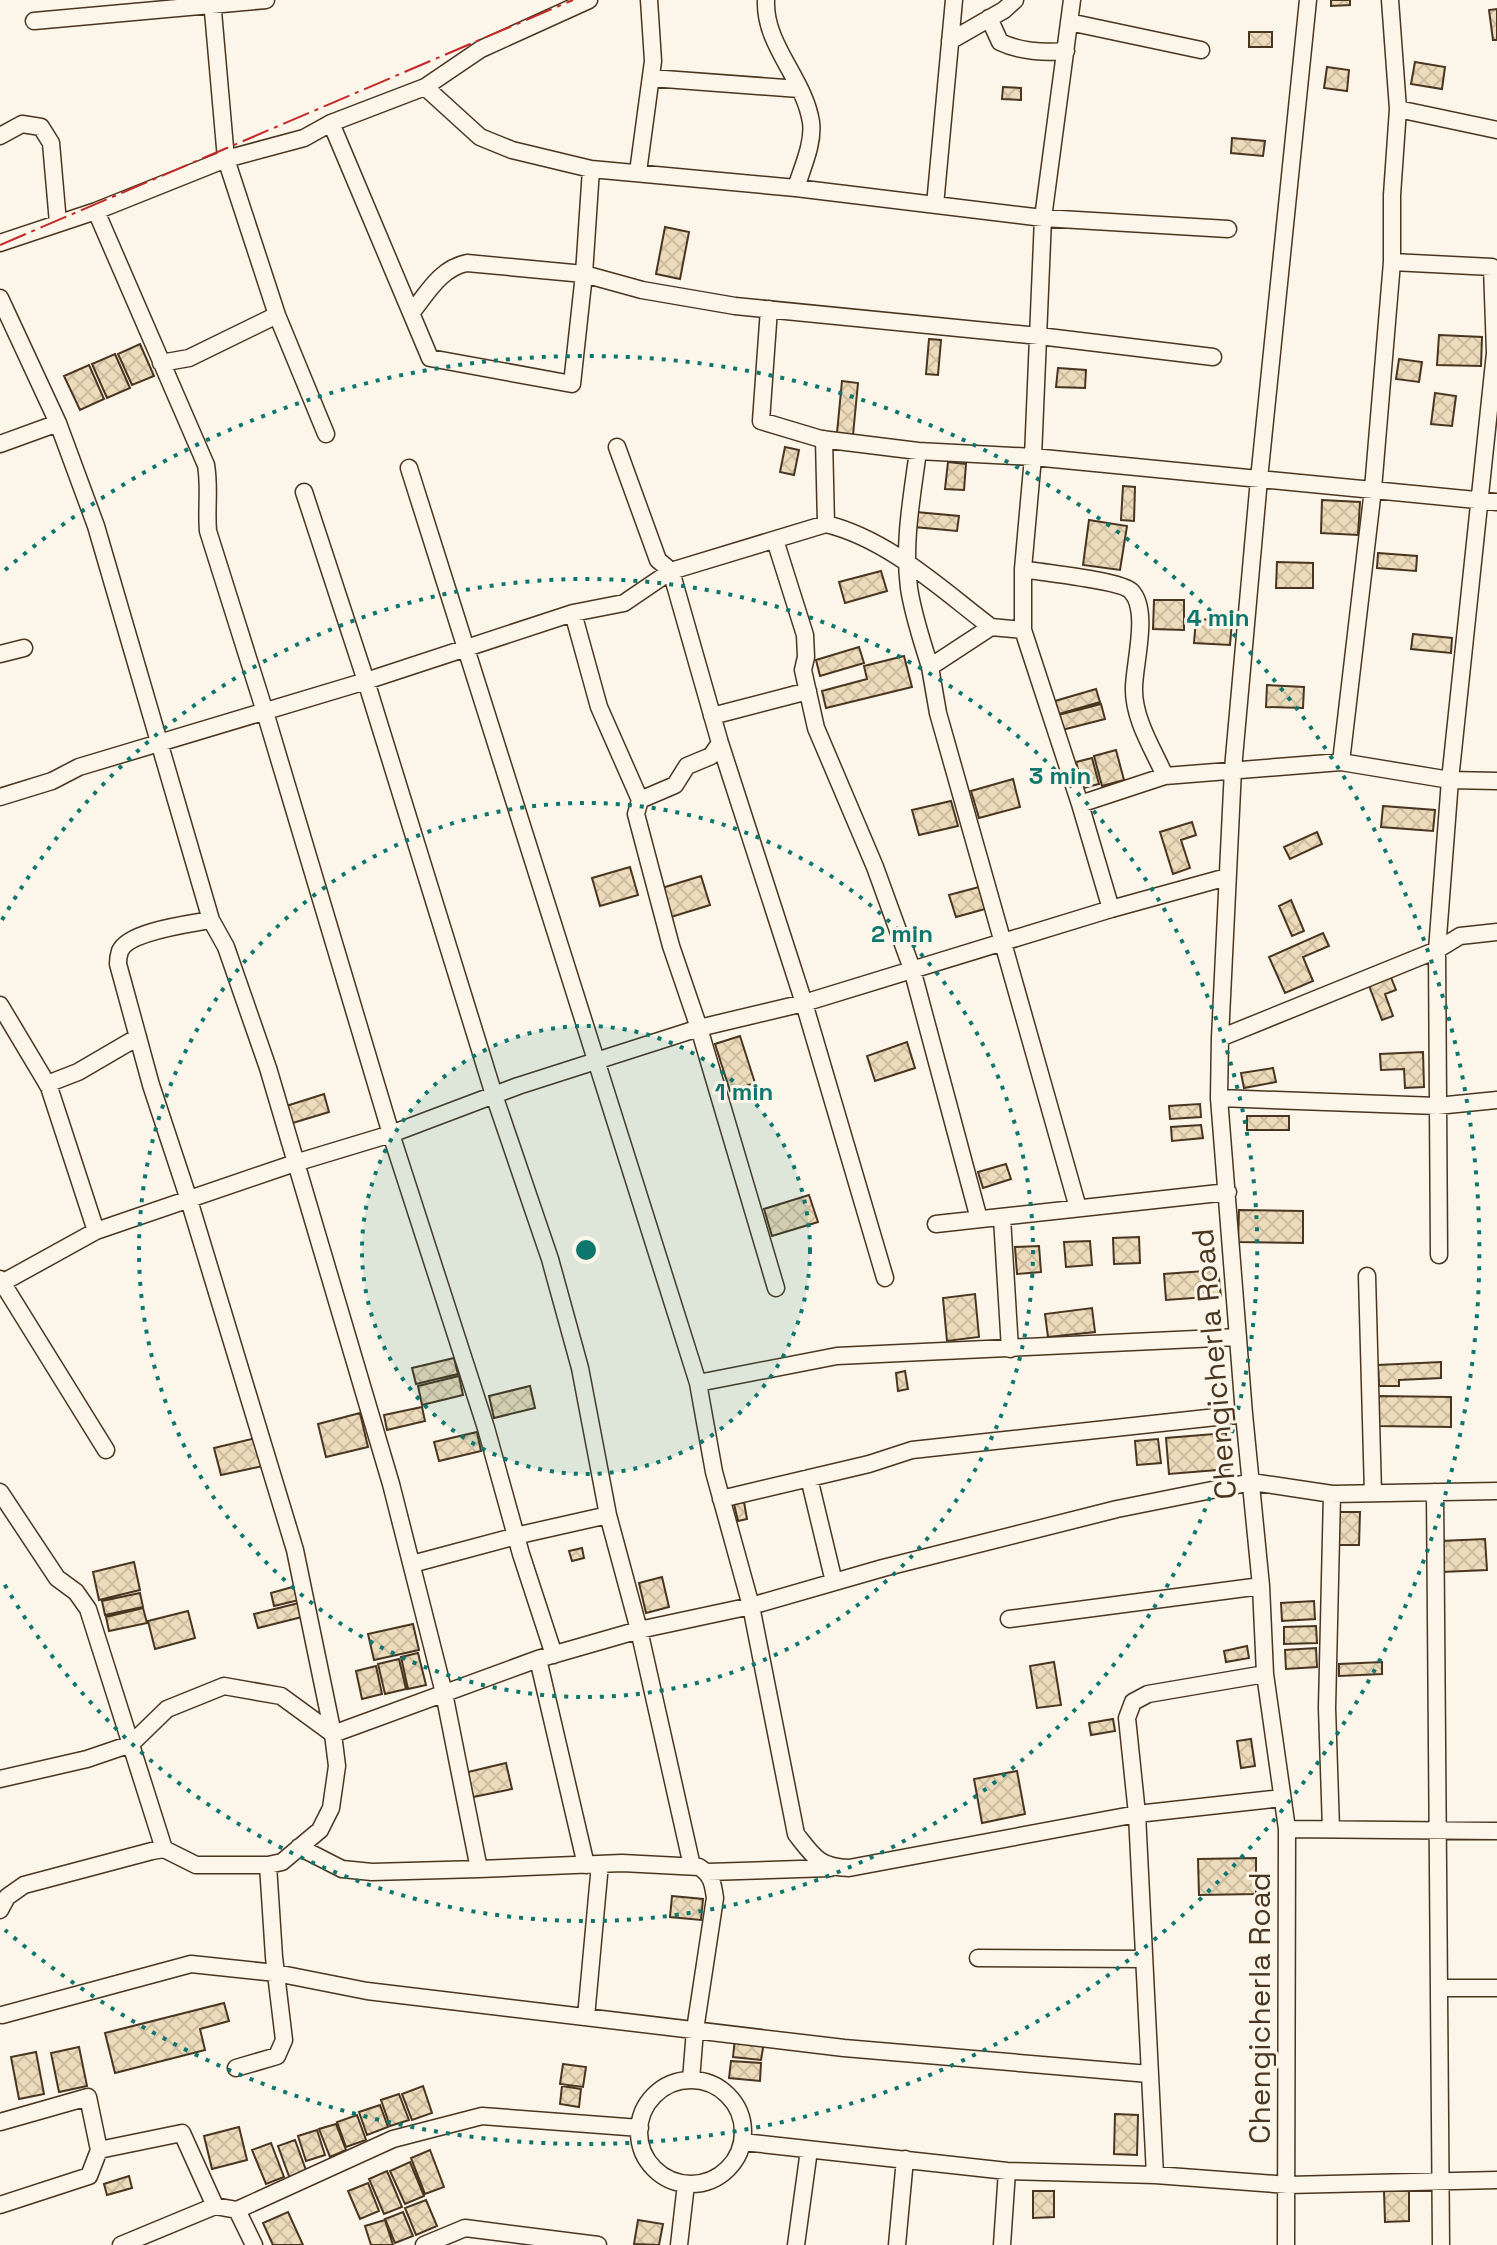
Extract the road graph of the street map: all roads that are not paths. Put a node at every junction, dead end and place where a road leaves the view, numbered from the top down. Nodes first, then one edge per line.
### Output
1 (266, 0) edge
2 (589, 0) edge
3 (649, 0) edge
4 (766, 0) edge
5 (954, 0) edge
6 (1015, 0) edge
7 (1072, 0) edge
8 (1308, 0) edge
9 (1390, 0) edge
10 (212, 3) edge
11 (989, 18) junction
12 (34, 21) dead end
13 (1069, 22) junction
14 (950, 41) junction
15 (1201, 50) dead end
16 (1066, 51) junction
17 (651, 78) junction
18 (425, 87) junction
19 (799, 89) junction
20 (1398, 109) junction
21 (331, 123) junction
22 (1497, 130) edge
23 (0, 136) edge
24 (226, 159) junction
25 (591, 169) junction
26 (638, 172) junction
27 (796, 188) junction
28 (935, 205) junction
29 (96, 211) junction
30 (1043, 218) junction
31 (58, 223) junction
32 (1228, 229) dead end
33 (0, 243) edge
34 (1392, 262) junction
35 (1494, 264) edge
36 (584, 274) junction
37 (0, 298) edge
38 (769, 309) junction
39 (412, 312) junction
40 (277, 315) junction
41 (1039, 336) junction
42 (1213, 357) dead end
43 (161, 363) junction
44 (58, 423) junction
45 (326, 434) dead end
46 (824, 439) junction
47 (0, 444) edge
48 (617, 447) dead end
49 (918, 451) junction
50 (1033, 457) junction
51 (409, 468) dead end
52 (1259, 479) junction
53 (1373, 489) junction
54 (304, 492) dead end
55 (1480, 500) junction
56 (1497, 502) edge
57 (826, 524) junction
58 (775, 540) junction
59 (907, 564) junction
60 (1023, 569) junction
61 (671, 571) junction
62 (573, 613) junction
63 (991, 627) junction
64 (1023, 630) junction
65 (24, 648) dead end
66 (468, 649) junction
67 (0, 654) edge
68 (930, 667) junction
69 (366, 681) junction
70 (808, 691) junction
71 (265, 712) junction
72 (712, 716) junction
73 (159, 743) junction
74 (720, 743) junction
75 (1341, 762) junction
76 (1233, 769) junction
77 (1165, 776) junction
78 (1450, 780) junction
79 (1497, 781) edge
80 (0, 797) edge
81 (640, 800) junction
82 (1080, 804) junction
83 (1227, 877) junction
84 (1111, 909) junction
85 (211, 920) junction
86 (1497, 932) edge
87 (1004, 940) junction
88 (1437, 950) junction
89 (912, 969) junction
90 (804, 1003) junction
91 (3, 1013) edge
92 (699, 1028) junction
93 (138, 1037) junction
94 (1220, 1038) junction
95 (597, 1061) junction
96 (47, 1084) junction
97 (494, 1095) junction
98 (1219, 1098) junction
99 (1497, 1100) edge
100 (1437, 1106) junction
101 (391, 1134) junction
102 (295, 1163) junction
103 (1228, 1192) junction
104 (189, 1200) junction
105 (1078, 1208) junction
106 (1002, 1218) junction
107 (979, 1219) junction
108 (936, 1224) dead end
109 (96, 1231) junction
110 (1439, 1255) dead end
111 (1367, 1276) dead end
112 (885, 1278) dead end
113 (1, 1282) edge
114 (776, 1288) dead end
115 (1238, 1337) junction
116 (1010, 1349) junction
117 (698, 1383) junction
118 (1244, 1414) junction
119 (106, 1450) dead end
120 (809, 1478) junction
121 (1252, 1482) junction
122 (1497, 1491) edge
123 (0, 1492) edge
124 (1435, 1492) junction
125 (1373, 1493) junction
126 (1332, 1494) junction
127 (721, 1499) junction
128 (608, 1515) junction
129 (516, 1536) junction
130 (412, 1564) junction
131 (834, 1582) junction
132 (1261, 1586) junction
133 (751, 1606) junction
134 (1009, 1619) dead end
135 (639, 1630) junction
136 (546, 1657) junction
137 (1265, 1674) junction
138 (444, 1693) junction
139 (333, 1734) junction
140 (131, 1744) junction
141 (0, 1779) edge
142 (1282, 1798) junction
143 (1137, 1814) junction
144 (1287, 1829) junction
145 (1331, 1829) junction
146 (1497, 1831) edge
147 (1439, 1832) junction
148 (299, 1847) junction
149 (164, 1849) junction
150 (268, 1865) junction
151 (593, 1865) junction
152 (830, 1868) junction
153 (479, 1869) junction
154 (700, 1869) junction
155 (0, 1910) edge
156 (978, 1958) dead end
157 (1144, 1959) junction
158 (276, 1973) junction
159 (1440, 1988) junction
160 (1497, 1988) edge
161 (0, 1998) edge
162 (1, 2016) edge
163 (586, 2017) junction
164 (695, 2030) junction
165 (236, 2068) dead end
166 (1149, 2074) junction
167 (691, 2080) junction
168 (0, 2122) edge
169 (640, 2128) junction
170 (743, 2142) junction
171 (99, 2150) junction
172 (809, 2150) junction
173 (905, 2159) junction
174 (1007, 2171) junction
175 (1155, 2175) junction
176 (1497, 2180) edge
177 (686, 2184) junction
178 (1441, 2184) junction
179 (1288, 2185) junction
180 (0, 2205) edge
181 (215, 2206) junction
182 (237, 2210) junction
183 (121, 2245) edge
184 (254, 2245) edge
185 (424, 2245) edge
186 (598, 2245) edge
187 (679, 2245) edge
188 (796, 2245) edge
189 (897, 2245) edge
190 (1002, 2245) edge
191 (1286, 2245) edge
192 (1441, 2245) edge

1 - 10 street
2 - 18 street
3 - 17 street
4 - 19 street
5 - 14 street
6 - 11 street
7 - 13 street
8 - 52 street, Chengicherla Road
9 - 20 street
10 - 12 street
10 - 24 street
11 - 14 street
11 - 16 street
13 - 15 street
13 - 16 street
14 - 28 street
16 - 30 street
17 - 19 street
17 - 26 street
18 - 21 street
18 - 25 street
19 - 27 street
20 - 22 street
20 - 34 street
21 - 24 street
21 - 39 street
23 - 31 street
24 - 29 street
24 - 40 street
25 - 26 street
25 - 36 street
26 - 27 street
27 - 28 street
28 - 30 street
29 - 31 street
29 - 43 street
30 - 32 street
30 - 41 street
31 - 33 street
34 - 35 street
34 - 53 street
35 - 55 street
36 - 38 street
36 - 39 street
36 - 39 street
37 - 44 street
38 - 41 street
38 - 46 street
40 - 43 street
40 - 45 street
41 - 42 street
41 - 50 street
43 - 71 street
44 - 47 street
44 - 73 street
46 - 49 street
46 - 57 street
48 - 61 street
49 - 50 street
49 - 59 street
50 - 52 street
50 - 60 street
51 - 66 street
52 - 53 street
52 - 76 street, Chengicherla Road
53 - 55 street
53 - 75 street
54 - 69 street
55 - 56 street
55 - 78 street
57 - 58 street
57 - 59 street
58 - 61 street
58 - 70 street
59 - 63 street
59 - 68 street
60 - 64 street
60 - 77 street
61 - 62 street
61 - 72 street
62 - 66 street
62 - 81 street
63 - 64 street
63 - 68 street
64 - 82 street
65 - 67 street
66 - 69 street
66 - 95 street
68 - 87 street
69 - 71 street
69 - 97 street
70 - 72 street
70 - 89 street
71 - 73 street
71 - 101 street
72 - 74 street
73 - 80 street
73 - 85 street
74 - 81 street
74 - 90 street
75 - 76 street
75 - 78 street
76 - 77 street
76 - 83 street, Chengicherla Road
77 - 82 street
78 - 79 street
78 - 88 street
81 - 92 street
82 - 84 street
83 - 84 street
83 - 94 street, Chengicherla Road
84 - 87 street
85 - 93 street
85 - 102 street
86 - 88 street
87 - 89 street
87 - 105 street
88 - 94 street
88 - 100 street
89 - 90 street
89 - 107 street
90 - 92 street
90 - 112 street
91 - 96 street
92 - 95 street
92 - 114 street
93 - 96 street
93 - 104 street
94 - 98 street, Chengicherla Road
95 - 97 street
95 - 117 street
96 - 109 street
97 - 101 street
97 - 128 street
98 - 100 street
98 - 103 street, Chengicherla Road
99 - 100 street
100 - 110 street
101 - 102 street
101 - 129 street
102 - 104 street
102 - 130 street
103 - 105 street
103 - 115 street, Chengicherla Road
104 - 109 street
104 - 139 street
105 - 106 street
106 - 107 street
106 - 116 street
107 - 108 street
109 - 113 street
111 - 125 street
113 - 119 street
115 - 116 street
115 - 118 street, Chengicherla Road
116 - 117 street
117 - 127 street
118 - 120 street
118 - 121 street, Chengicherla Road
120 - 127 street
120 - 131 street
121 - 126 street
121 - 131 street
121 - 132 street, Chengicherla Road
122 - 124 street
123 - 140 street
124 - 125 street
124 - 147 street
125 - 126 street
126 - 145 street
127 - 133 street
128 - 129 street
128 - 135 street
129 - 130 street
129 - 136 street
130 - 138 street
131 - 133 street
132 - 134 street
132 - 137 street, Chengicherla Road
133 - 135 street
133 - 152 street
135 - 136 street
135 - 154 street
136 - 138 street
136 - 151 street
137 - 142 street, Chengicherla Road
137 - 143 street
138 - 139 street
138 - 153 street
139 - 140 street
139 - 148 street
140 - 141 street
140 - 149 street
142 - 143 street
142 - 144 street, Chengicherla Road
143 - 152 street
143 - 157 street
144 - 145 street
144 - 179 street, Chengicherla Road
145 - 147 street
146 - 147 street
147 - 159 street
148 - 150 street
148 - 153 street
149 - 150 street
149 - 155 street
150 - 158 street
151 - 153 street
151 - 154 street
151 - 163 street
152 - 154 street
154 - 164 street
156 - 157 street
157 - 166 street
158 - 162 street
158 - 163 street
158 - 165 street
159 - 160 street
159 - 178 street
161 - 162 street
163 - 164 street
164 - 166 street
164 - 167 street
166 - 175 street
167 - 169 street
167 - 170 street
168 - 171 street
169 - 177 street
169 - 182 street
170 - 172 street
170 - 177 street
171 - 180 street
171 - 181 street
172 - 173 street
172 - 188 street
173 - 174 street
173 - 189 street
174 - 175 street
174 - 190 street
175 - 179 street
176 - 178 street
177 - 187 street
178 - 179 street
178 - 192 street
179 - 191 street, Chengicherla Road
181 - 182 street
181 - 183 street
182 - 184 street
185 - 186 street

